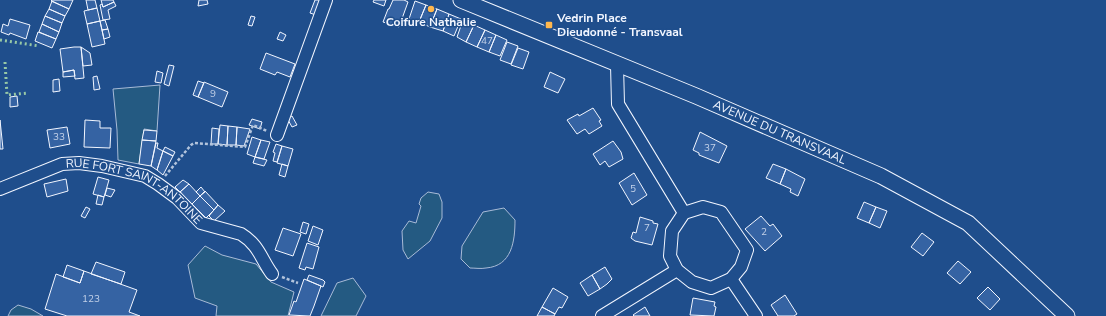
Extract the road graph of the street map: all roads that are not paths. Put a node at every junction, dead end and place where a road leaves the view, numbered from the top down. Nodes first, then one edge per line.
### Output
1 (326, 0) edge
2 (461, 0) edge
3 (617, 65) junction
4 (277, 135) road end
5 (0, 189) edge
6 (684, 213) junction
7 (677, 270) junction
8 (272, 274) road end
9 (730, 279) junction
10 (602, 316) edge
11 (756, 316) edge
12 (1067, 316) edge

1 - 4 street
2 - 3 street, AVENUE DU TRANSVAAL
3 - 6 street
3 - 12 street, AVENUE DU TRANSVAAL
5 - 8 street, RUE FORT SAINT-ANTOINE
6 - 7 street
6 - 9 street
7 - 9 street
7 - 10 street
9 - 11 street

